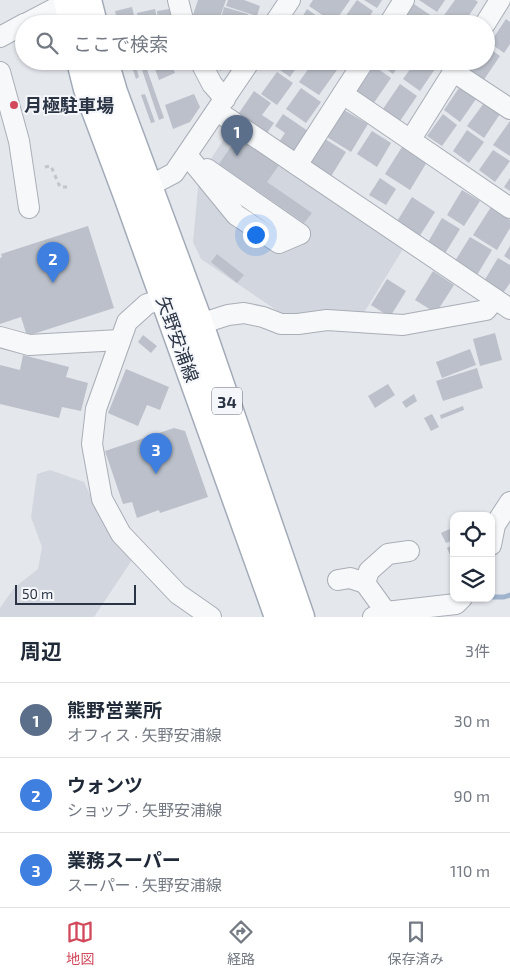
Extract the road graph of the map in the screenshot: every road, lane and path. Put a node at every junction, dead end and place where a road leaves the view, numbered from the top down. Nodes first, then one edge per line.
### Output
1 (178, 0) edge
2 (288, 0) edge
3 (404, 0) edge
4 (501, 3) edge
5 (74, 7) edge
6 (50, 15) edge
7 (182, 15) edge
8 (279, 15) edge
9 (395, 15) edge
10 (492, 15) edge
11 (15, 28) edge
12 (0, 36) edge
13 (82, 70) edge
14 (108, 70) edge
15 (205, 70) edge
16 (244, 70) edge
17 (358, 70) edge
18 (455, 70) edge
19 (461, 70) edge
20 (0, 72) edge
21 (343, 94) junction
22 (222, 105) junction
23 (510, 109) edge
24 (411, 139) junction
25 (187, 156) junction
26 (297, 165) junction
27 (45, 167) dead end
28 (67, 187) dead end
29 (138, 192) junction
30 (29, 208) dead end
31 (510, 208) edge
32 (164, 299) junction
33 (502, 304) edge
34 (200, 324) junction
35 (0, 338) edge
36 (120, 340) junction
37 (510, 502) edge
38 (495, 525) edge
39 (409, 550) dead end
40 (338, 580) dead end
41 (365, 583) junction
42 (458, 602) edge
43 (382, 615) edge
44 (211, 617) edge
45 (278, 617) edge
46 (301, 617) edge

1 - 7 street
2 - 8 street
3 - 9 street
4 - 10 street
5 - 6 street
11 - 12 street
13 - 29 main road, 矢野安浦線 / 34
14 - 29 main road, 矢野安浦線 / 34
15 - 22 street
16 - 22 street
17 - 21 street
18 - 24 street
19 - 23 street
20 - 30 street
21 - 24 street
21 - 26 street
22 - 25 street
22 - 26 street
24 - 31 street
25 - 25 street
25 - 29 street
26 - 33 street
27 - 28 path
29 - 32 main road, 矢野安浦線 / 34
29 - 34 main road, 矢野安浦線 / 34
32 - 36 street
32 - 45 main road, 矢野安浦線 / 34
33 - 34 street
34 - 46 main road, 矢野安浦線 / 34
35 - 36 street
36 - 44 street
37 - 38 street
39 - 41 street
40 - 41 street
41 - 43 street
42 - 43 street

